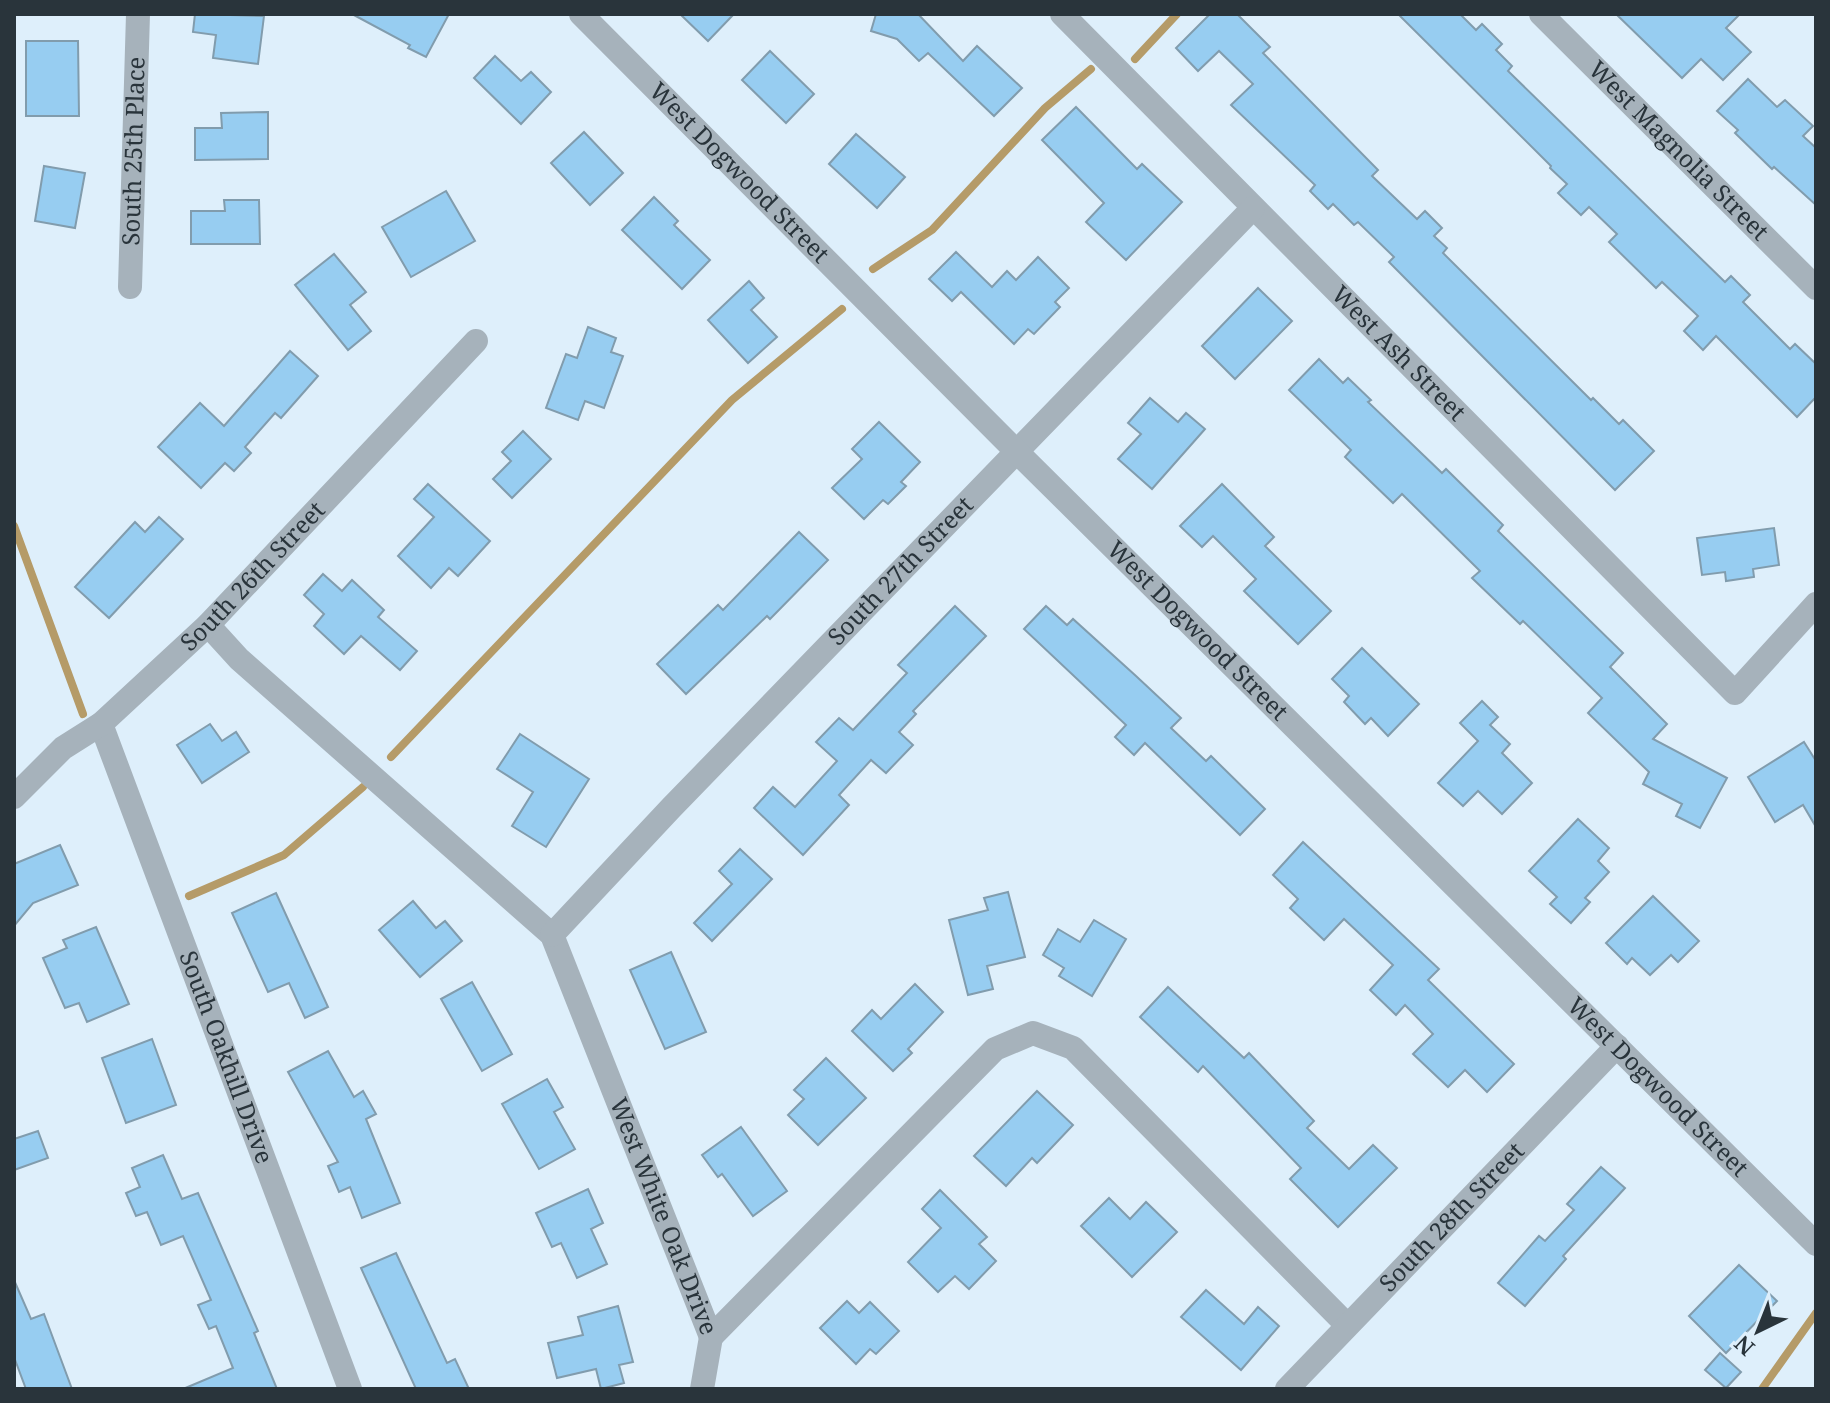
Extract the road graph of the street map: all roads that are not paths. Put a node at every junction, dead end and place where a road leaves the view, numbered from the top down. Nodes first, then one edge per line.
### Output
1 (138, 14) edge
2 (581, 14) edge
3 (1062, 14) edge
4 (1541, 14) edge
5 (1253, 208) junction
6 (130, 287) dead end
7 (1816, 288) edge
8 (476, 341) dead end
9 (1017, 452) junction
10 (1816, 604) edge
11 (208, 625) junction
12 (101, 724) junction
13 (14, 797) edge
14 (552, 935) junction
15 (1617, 1046) junction
16 (1816, 1244) edge
17 (1347, 1325) junction
18 (711, 1337) junction
19 (350, 1389) edge
20 (702, 1389) edge
21 (1287, 1389) edge

1 - 6 street, South 25th Place
2 - 9 street, West Dogwood Street
3 - 5 street, West Ash Street
4 - 7 street, West Magnolia Street
5 - 9 street, South 27th Street
5 - 10 street, West Ash Street
8 - 11 street, South 26th Street
9 - 14 street, South 27th Street
9 - 15 street, West Dogwood Street
11 - 12 street, South 26th Street
11 - 14 street, West White Oak Drive
12 - 13 street, South 26th Street
12 - 19 street, South Oakhill Drive
14 - 18 street, West White Oak Drive
15 - 16 street, West Dogwood Street
15 - 17 street, South 28th Street
17 - 18 street, West White Oak Drive
17 - 21 street, South 28th Street
18 - 20 street

